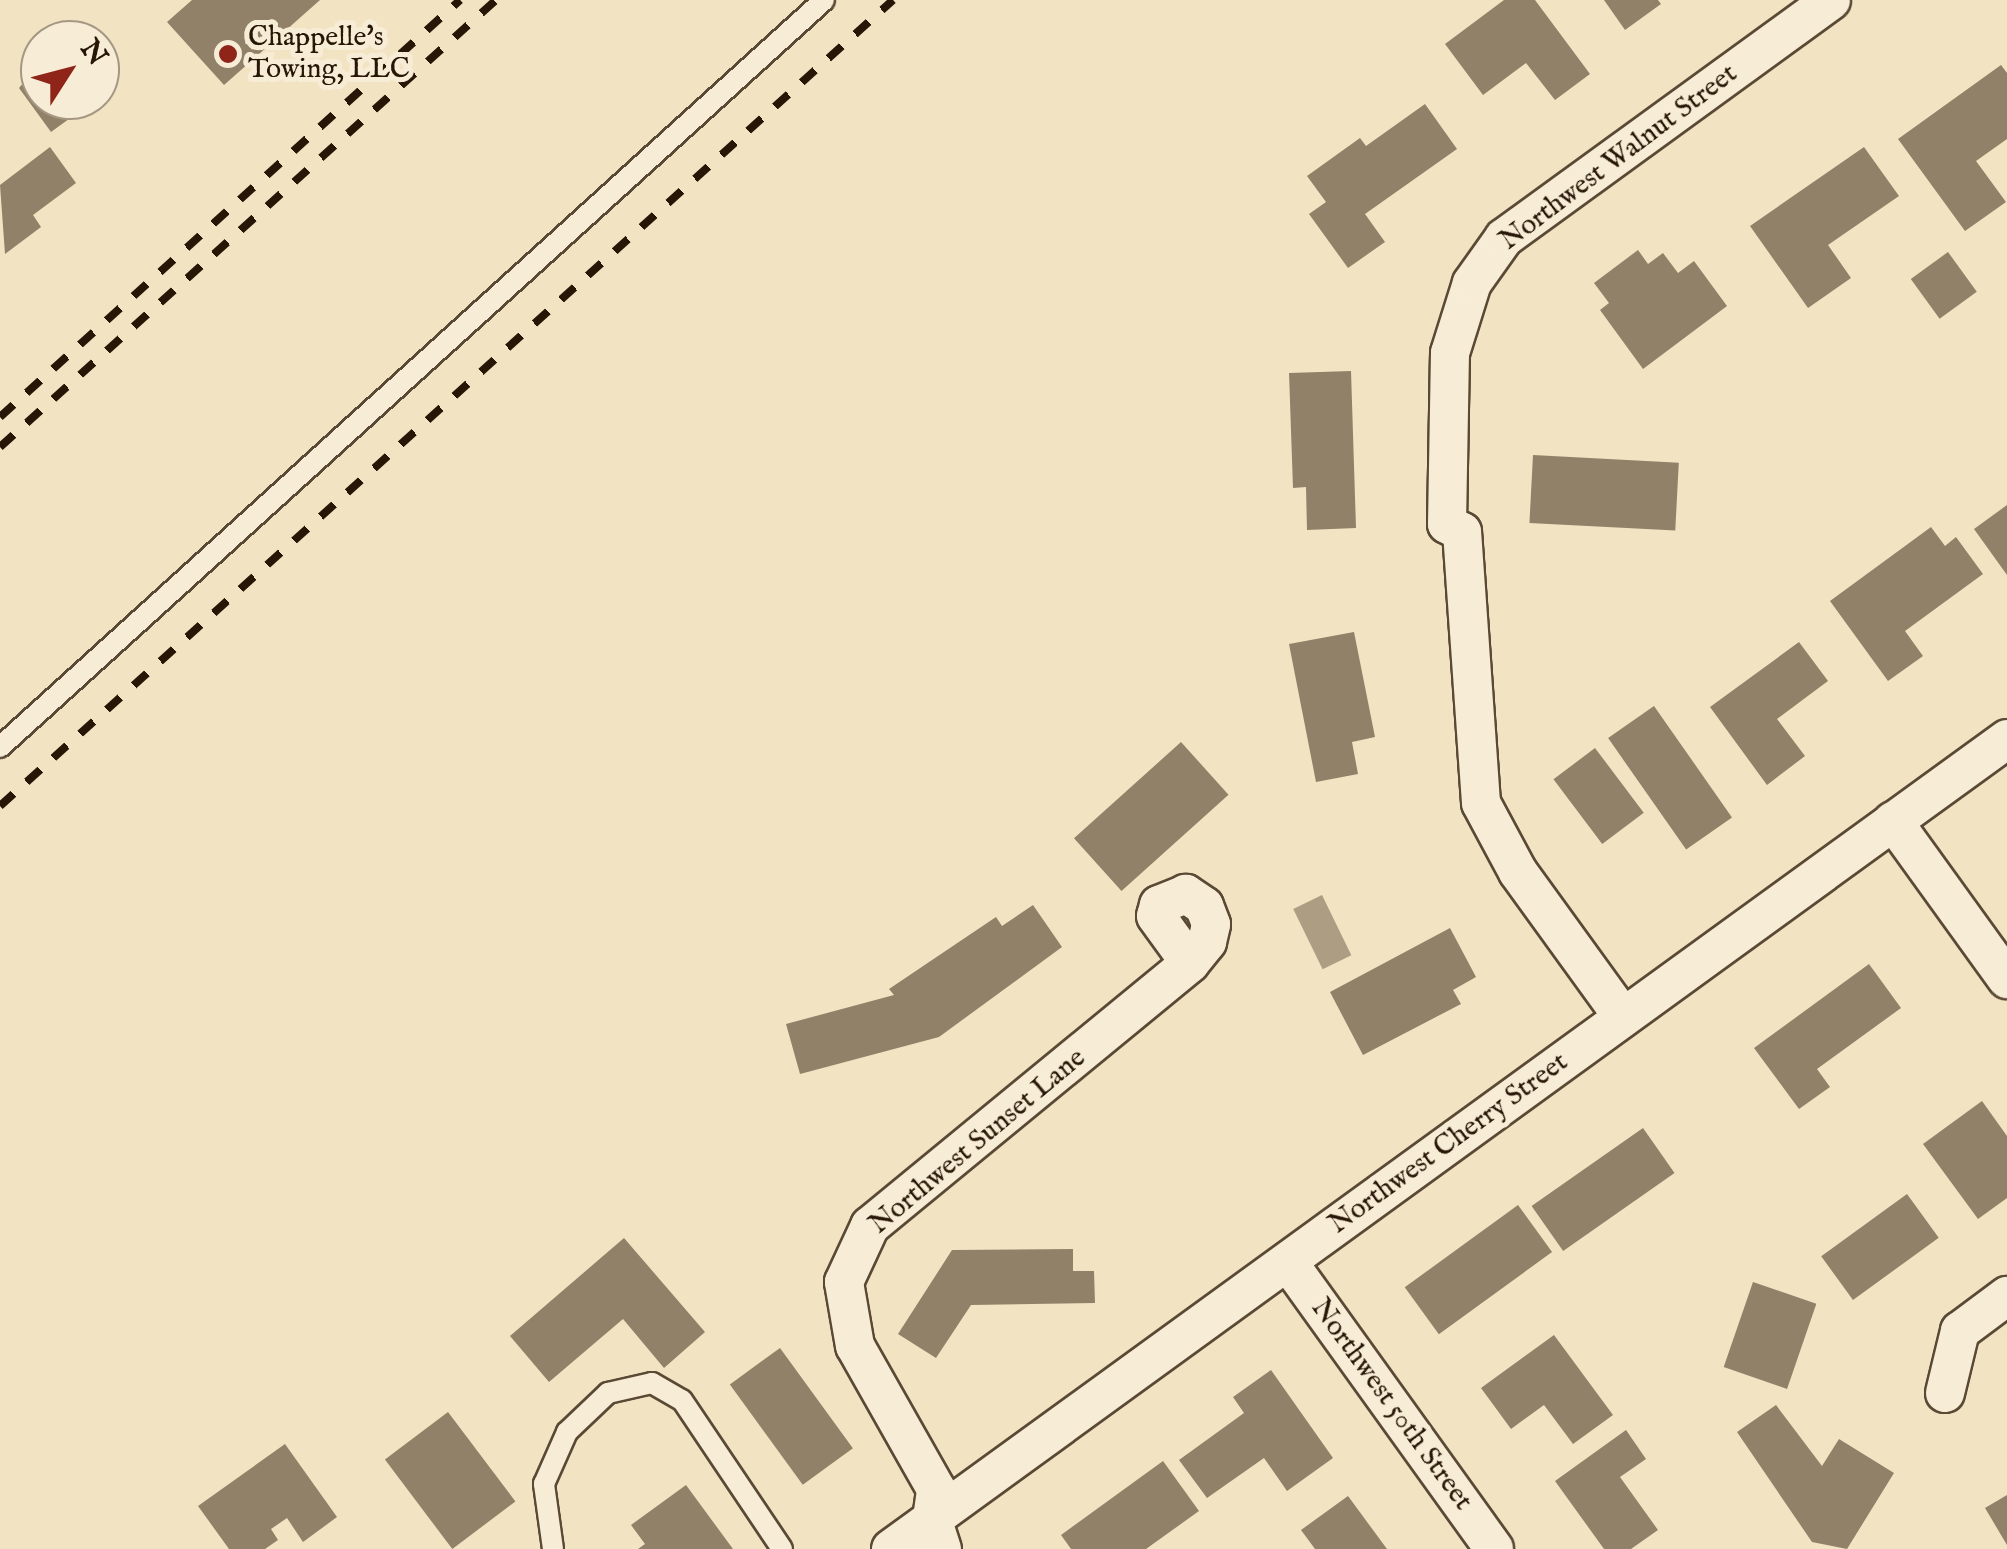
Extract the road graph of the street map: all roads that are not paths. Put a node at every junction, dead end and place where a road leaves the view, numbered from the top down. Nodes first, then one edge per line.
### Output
1 (824, 0) edge
2 (1831, 0) edge
3 (2007, 738) edge
4 (0, 746) edge
5 (1893, 821) junction
6 (1190, 962) dead end
7 (2007, 980) edge
8 (1623, 1017) junction
9 (1288, 1262) junction
10 (2007, 1296) edge
11 (1945, 1393) dead end
12 (937, 1534) edge
13 (552, 1549) edge
14 (782, 1549) edge
15 (891, 1549) edge
16 (1494, 1549) edge

1 - 4 lane
2 - 8 street, Northwest Walnut Street
3 - 5 street, Northwest Cherry Street
5 - 7 street
5 - 8 street, Northwest Cherry Street
6 - 12 street, Northwest Sunset Lane
8 - 9 street, Northwest Cherry Street
9 - 12 street, Northwest Cherry Street
9 - 16 street, Northwest 50th Street
10 - 11 street
12 - 15 street, Northwest Cherry Street
13 - 14 lane

